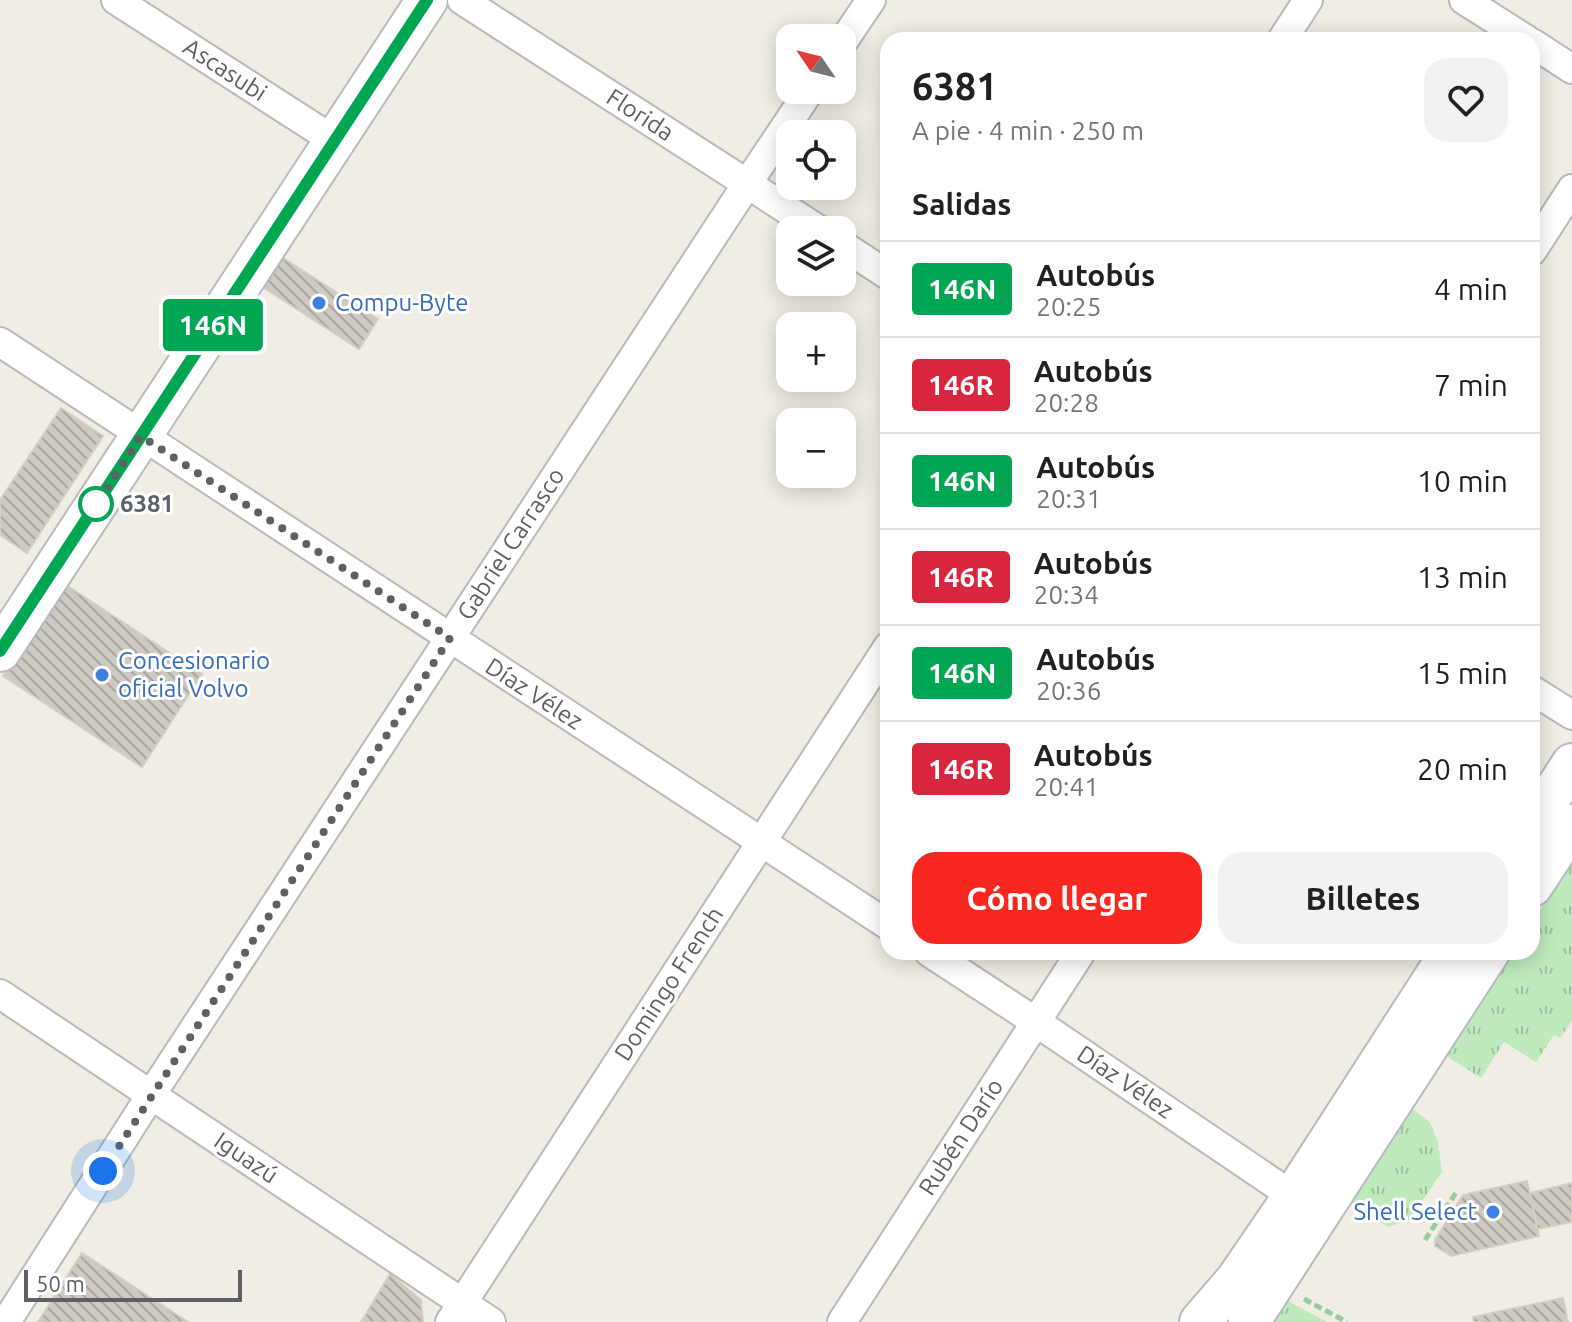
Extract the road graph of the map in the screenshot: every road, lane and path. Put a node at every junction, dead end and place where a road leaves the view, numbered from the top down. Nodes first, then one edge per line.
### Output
1 (116, 0) edge
2 (427, 0) edge
3 (462, 0) edge
4 (871, 0) edge
5 (1308, 0) edge
6 (1464, 0) edge
7 (855, 24) edge
8 (1287, 32) edge
9 (1514, 32) edge
10 (1540, 48) edge
11 (1572, 69) edge
12 (801, 104) edge
13 (335, 141) junction
14 (747, 184) junction
15 (1572, 189) edge
16 (797, 216) edge
17 (1540, 239) edge
18 (856, 254) edge
19 (880, 270) edge
20 (0, 342) edge
21 (141, 436) junction
22 (450, 638) junction
23 (0, 651) edge
24 (880, 659) edge
25 (1540, 695) edge
26 (1572, 715) edge
27 (1572, 764) edge
28 (1540, 814) edge
29 (1572, 825) edge
30 (761, 842) junction
31 (1540, 874) edge
32 (880, 920) edge
33 (941, 960) edge
34 (1076, 960) edge
35 (1446, 960) edge
36 (1483, 960) edge
37 (0, 994) edge
38 (1036, 1022) junction
39 (151, 1095) junction
40 (1457, 1191) dead end
41 (1307, 1205) junction
42 (1425, 1240) dead end
43 (1304, 1299) dead end
44 (456, 1312) edge
45 (6, 1322) edge
46 (491, 1322) edge
47 (842, 1322) edge
48 (1200, 1322) edge
49 (1249, 1322) edge
50 (1347, 1322) edge

1 - 13 street, Ascasubi
2 - 13 main road
3 - 14 street, Florida
4 - 7 street
5 - 8 street
6 - 9 street
10 - 11 street
12 - 14 street, Gabriel Carrasco
13 - 21 main road
14 - 16 street, Florida
14 - 22 street, Gabriel Carrasco
15 - 17 street
18 - 19 street
20 - 21 street, Díaz Vélez
21 - 22 street, Díaz Vélez
21 - 23 main road
22 - 30 street, Díaz Vélez
22 - 39 street, Gabriel Carrasco
24 - 30 street, Domingo French
25 - 26 street
27 - 28 main road
29 - 31 main road
30 - 32 street, Díaz Vélez
30 - 44 street, Domingo French
33 - 38 street, Díaz Vélez
34 - 38 street, Rubén Darío
35 - 41 main road
36 - 41 main road
37 - 39 street, Iguazú
38 - 41 street, Díaz Vélez
38 - 47 street, Rubén Darío
39 - 44 street, Iguazú
39 - 45 street, Gabriel Carrasco
40 - 42 path
41 - 48 main road
41 - 49 main road
43 - 50 path
44 - 46 street, Iguazú

